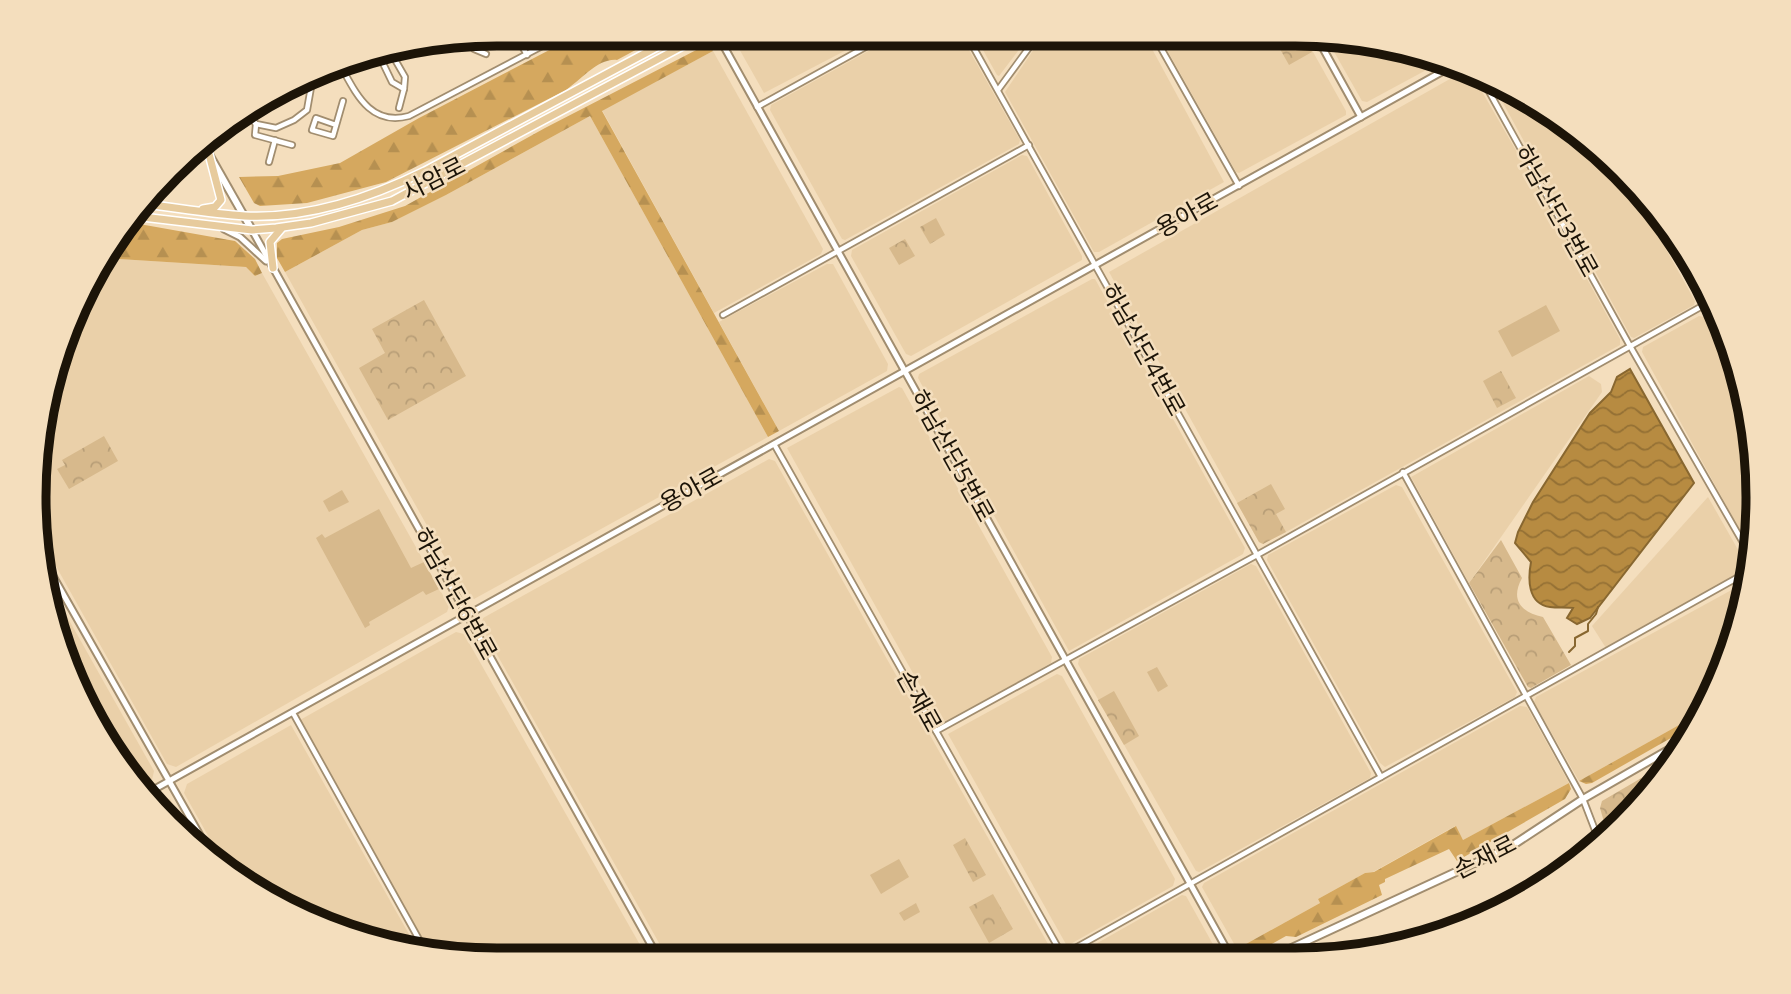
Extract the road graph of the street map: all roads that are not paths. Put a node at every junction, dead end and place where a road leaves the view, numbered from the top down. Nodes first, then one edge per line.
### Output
1 (475, 46) edge
2 (522, 46) edge
3 (543, 46) edge
4 (659, 46) edge
5 (683, 46) edge
6 (724, 46) edge
7 (867, 46) edge
8 (973, 46) edge
9 (1030, 46) edge
10 (1160, 46) edge
11 (1322, 46) edge
12 (486, 54) dead end
13 (527, 55) junction
14 (394, 58) edge
15 (382, 61) edge
16 (1444, 71) edge
17 (344, 72) edge
18 (311, 86) edge
19 (404, 89) junction
20 (1488, 89) edge
21 (998, 90) junction
22 (343, 101) dead end
23 (757, 107) junction
24 (399, 108) dead end
25 (307, 110) junction
26 (1361, 117) junction
27 (316, 118) junction
28 (251, 119) edge
29 (256, 124) junction
30 (337, 125) junction
31 (275, 140) junction
32 (292, 145) dead end
33 (1029, 145) junction
34 (207, 151) edge
35 (209, 154) junction
36 (270, 162) dead end
37 (1239, 186) junction
38 (153, 205) edge
39 (198, 211) junction
40 (244, 216) junction
41 (143, 217) edge
42 (211, 225) junction
43 (285, 227) junction
44 (252, 230) junction
45 (839, 251) junction
46 (1096, 265) junction
47 (273, 268) junction
48 (1702, 305) edge
49 (723, 315) dead end
50 (1630, 346) junction
51 (905, 372) junction
52 (774, 444) junction
53 (1403, 472) junction
54 (1743, 543) edge
55 (1257, 555) junction
56 (52, 575) edge
57 (1738, 577) edge
58 (467, 616) junction
59 (1067, 660) junction
60 (1527, 696) junction
61 (292, 713) junction
62 (936, 731) junction
63 (1663, 756) edge
64 (1381, 777) junction
65 (169, 781) junction
66 (154, 790) edge
67 (1583, 799) junction
68 (1596, 832) edge
69 (201, 838) edge
70 (1190, 883) junction
71 (420, 942) edge
72 (653, 948) edge
73 (1058, 948) edge
74 (1075, 948) edge
75 (1226, 948) edge
76 (1291, 948) edge

1 - 12 street
2 - 13 street
3 - 13 street
4 - 40 main road, 사암로
5 - 43 main road, 사암로
6 - 23 street, 하남산단5번로
7 - 23 street
8 - 21 street, 하남산단4번로
9 - 21 street
10 - 37 street, 용아로
11 - 26 street
13 - 17 street
14 - 19 street
15 - 19 street
16 - 26 street, 용아로
18 - 25 street
19 - 24 street
20 - 50 street, 하남산단3번로
21 - 33 street, 하남산단4번로
22 - 30 street
23 - 45 street, 하남산단5번로
25 - 27 street
25 - 29 street
26 - 37 street, 용아로
27 - 30 street
27 - 30 street
28 - 29 street
29 - 31 street
31 - 32 street
31 - 36 street
33 - 45 street
33 - 46 street, 하남산단4번로
34 - 35 main road
35 - 39 main road
35 - 40 main road
37 - 46 street, 용아로
38 - 39 main road, 사암로
39 - 40 main road, 사암로
40 - 44 main road
41 - 42 main road, 사암로
42 - 44 main road, 사암로
42 - 47 street
43 - 44 main road, 사암로
43 - 47 main road
44 - 47 street, 하남산단6번로
45 - 49 street
45 - 51 street, 하남산단5번로
46 - 51 street, 용아로
46 - 55 street, 하남산단4번로
47 - 58 street, 하남산단6번로
48 - 50 street
50 - 53 street
50 - 54 street, 하남산단3번로
51 - 52 street, 용아로
51 - 59 street, 하남산단5번로
52 - 58 street, 용아로
52 - 62 street, 손재로
53 - 55 street
53 - 60 street
55 - 59 street
55 - 64 street, 하남산단4번로
56 - 65 street
57 - 60 street
58 - 61 street, 용아로
58 - 72 street, 하남산단6번로
59 - 62 street
59 - 70 street, 하남산단5번로
60 - 64 street
60 - 67 street
61 - 65 street, 용아로
61 - 71 street
62 - 73 street, 손재로
63 - 67 main road, 손재로
64 - 70 street
65 - 66 street, 용아로
65 - 69 street
67 - 68 street
67 - 76 main road, 손재로
70 - 74 street
70 - 75 street, 하남산단5번로

